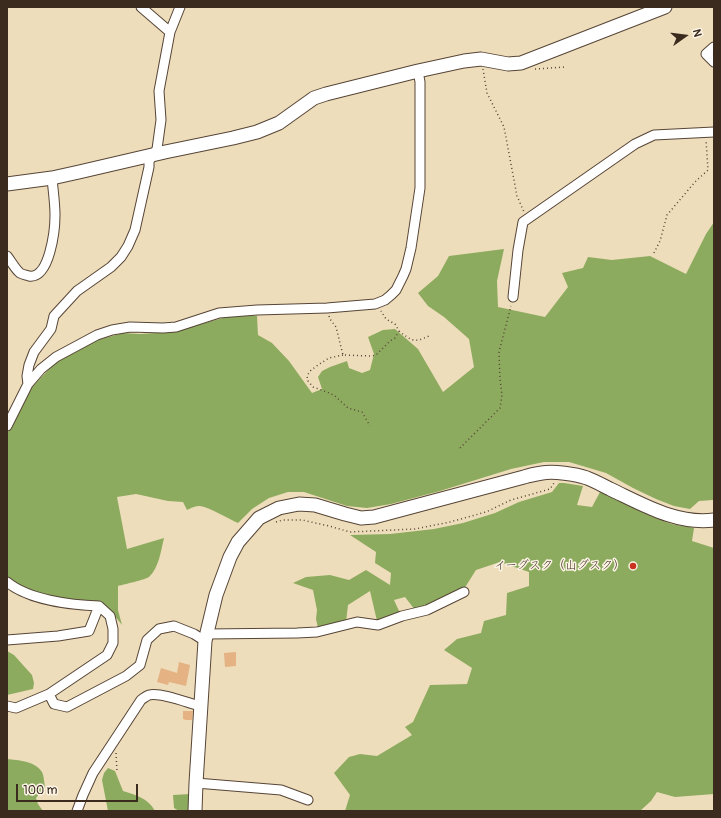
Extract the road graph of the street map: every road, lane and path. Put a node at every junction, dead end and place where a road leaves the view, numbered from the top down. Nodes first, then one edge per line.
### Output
1 (141, 7) edge
2 (180, 7) edge
3 (665, 7) edge
4 (170, 32) junction
5 (714, 47) edge
6 (481, 59) junction
7 (714, 62) edge
8 (521, 63) junction
9 (565, 67) dead end
10 (418, 71) junction
11 (710, 132) edge
12 (153, 155) junction
13 (52, 178) junction
14 (7, 184) edge
15 (527, 220) junction
16 (654, 254) dead end
17 (7, 256) edge
18 (513, 297) joint
19 (378, 302) junction
20 (327, 308) junction
21 (400, 331) junction
22 (429, 336) dead end
23 (343, 355) junction
24 (28, 384) junction
25 (7, 426) edge
26 (370, 426) dead end
27 (460, 448) dead end
28 (714, 520) edge
29 (7, 582) edge
30 (464, 592) dead end
31 (99, 606) junction
32 (206, 637) junction
33 (7, 640) edge
34 (49, 694) junction
35 (7, 706) edge
36 (200, 706) junction
37 (196, 783) junction
38 (308, 800) dead end
39 (77, 811) edge
40 (195, 811) edge

1 - 4 street
2 - 4 street
3 - 8 street
4 - 12 street
5 - 7 street
6 - 8 street
6 - 10 street
6 - 15 path
8 - 9 path
10 - 12 street
10 - 19 street
11 - 15 street
11 - 16 path
12 - 13 street
12 - 24 street
13 - 14 street
13 - 17 street
15 - 18 street
18 - 27 path
19 - 20 street
19 - 21 path
20 - 23 path
20 - 24 street
21 - 22 path
21 - 23 path
23 - 26 path
24 - 25 street
28 - 32 street
29 - 31 street
30 - 32 street
31 - 33 street
31 - 34 street
32 - 34 street
32 - 36 street
34 - 35 street
36 - 37 street
36 - 39 street
37 - 38 street
37 - 40 street

